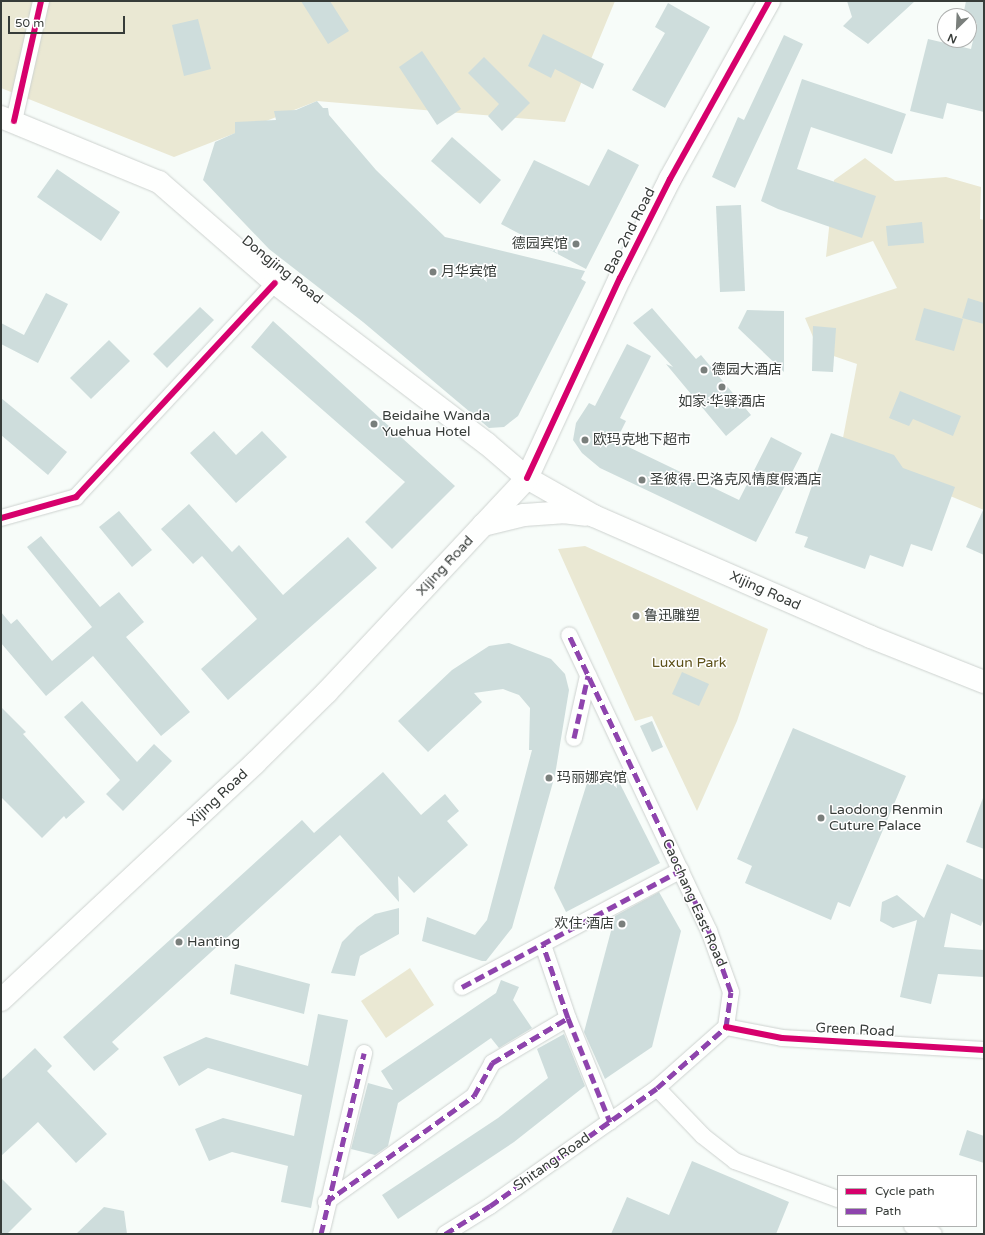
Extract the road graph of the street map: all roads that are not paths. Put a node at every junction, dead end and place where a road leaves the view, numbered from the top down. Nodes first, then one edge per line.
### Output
1 (40, 1) edge
2 (770, 1) edge
3 (8, 119) edge
4 (275, 283) junction
5 (527, 478) junction
6 (594, 516) junction
7 (1, 518) edge
8 (483, 525) junction
9 (569, 635) dead end
10 (588, 676) junction
11 (984, 682) edge
12 (574, 738) dead end
13 (681, 870) junction
14 (544, 945) junction
15 (462, 987) dead end
16 (1, 1000) edge
17 (568, 1018) junction
18 (726, 1027) junction
19 (984, 1050) edge
20 (364, 1053) dead end
21 (658, 1088) junction
22 (610, 1122) junction
23 (837, 1199) edge
24 (326, 1202) junction
25 (915, 1227) edge
26 (321, 1234) edge
27 (445, 1234) edge
28 (934, 1234) edge

1 - 3 street
2 - 5 main road, Bao 2nd Road
3 - 4 main road, Dongjing Road
4 - 5 main road, Dongjing Road
4 - 7 street
5 - 6 main road, Xijing Road
5 - 8 main road, Xijing Road
6 - 8 main road
6 - 11 main road, Xijing Road
8 - 16 main road, Xijing Road
9 - 10 street, Caochang East Road
10 - 12 street
10 - 13 street, Caochang East Road
13 - 14 street
13 - 18 street, Caochang East Road
14 - 15 street
14 - 17 street
17 - 22 street
17 - 24 street
18 - 19 street, Green Road
18 - 21 street
20 - 24 street
21 - 22 street, Shitang Road
21 - 23 street
22 - 27 street, Shitang Road
24 - 26 street
25 - 28 street

